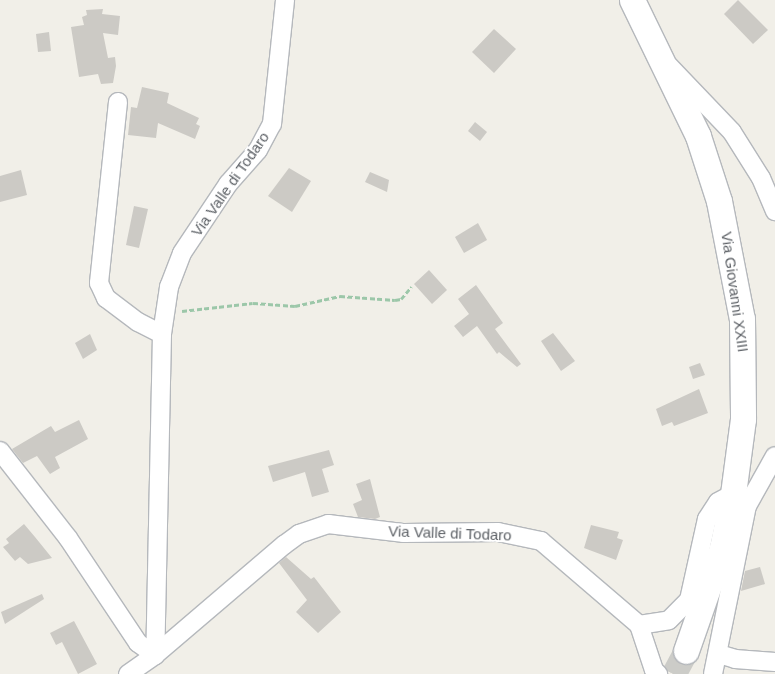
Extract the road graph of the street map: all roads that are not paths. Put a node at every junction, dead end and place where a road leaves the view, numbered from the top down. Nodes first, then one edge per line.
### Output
1 (285, 0) edge
2 (632, 0) edge
3 (661, 58) junction
4 (118, 102) dead end
5 (775, 212) edge
6 (162, 334) junction
7 (0, 451) edge
8 (775, 456) edge
9 (733, 494) junction
10 (639, 625) junction
11 (686, 651) tunnel mouth
12 (719, 654) junction
13 (155, 655) junction
14 (775, 662) edge
15 (128, 674) edge
16 (658, 674) edge
17 (712, 674) edge

1 - 6 street, Via Valle di Todaro
2 - 3 main road, Via Giovanni XXIII
3 - 5 street, Via Giovanni XXIII
3 - 9 main road, Via Giovanni XXIII
4 - 6 street
6 - 13 street, Via Valle di Todaro
7 - 13 street
8 - 12 street
9 - 10 street
9 - 11 main road, Via Giovanni XXIII
10 - 13 street, Via Valle di Todaro
10 - 16 street
12 - 14 street
12 - 17 street
13 - 15 street, Via Valle di Todaro

